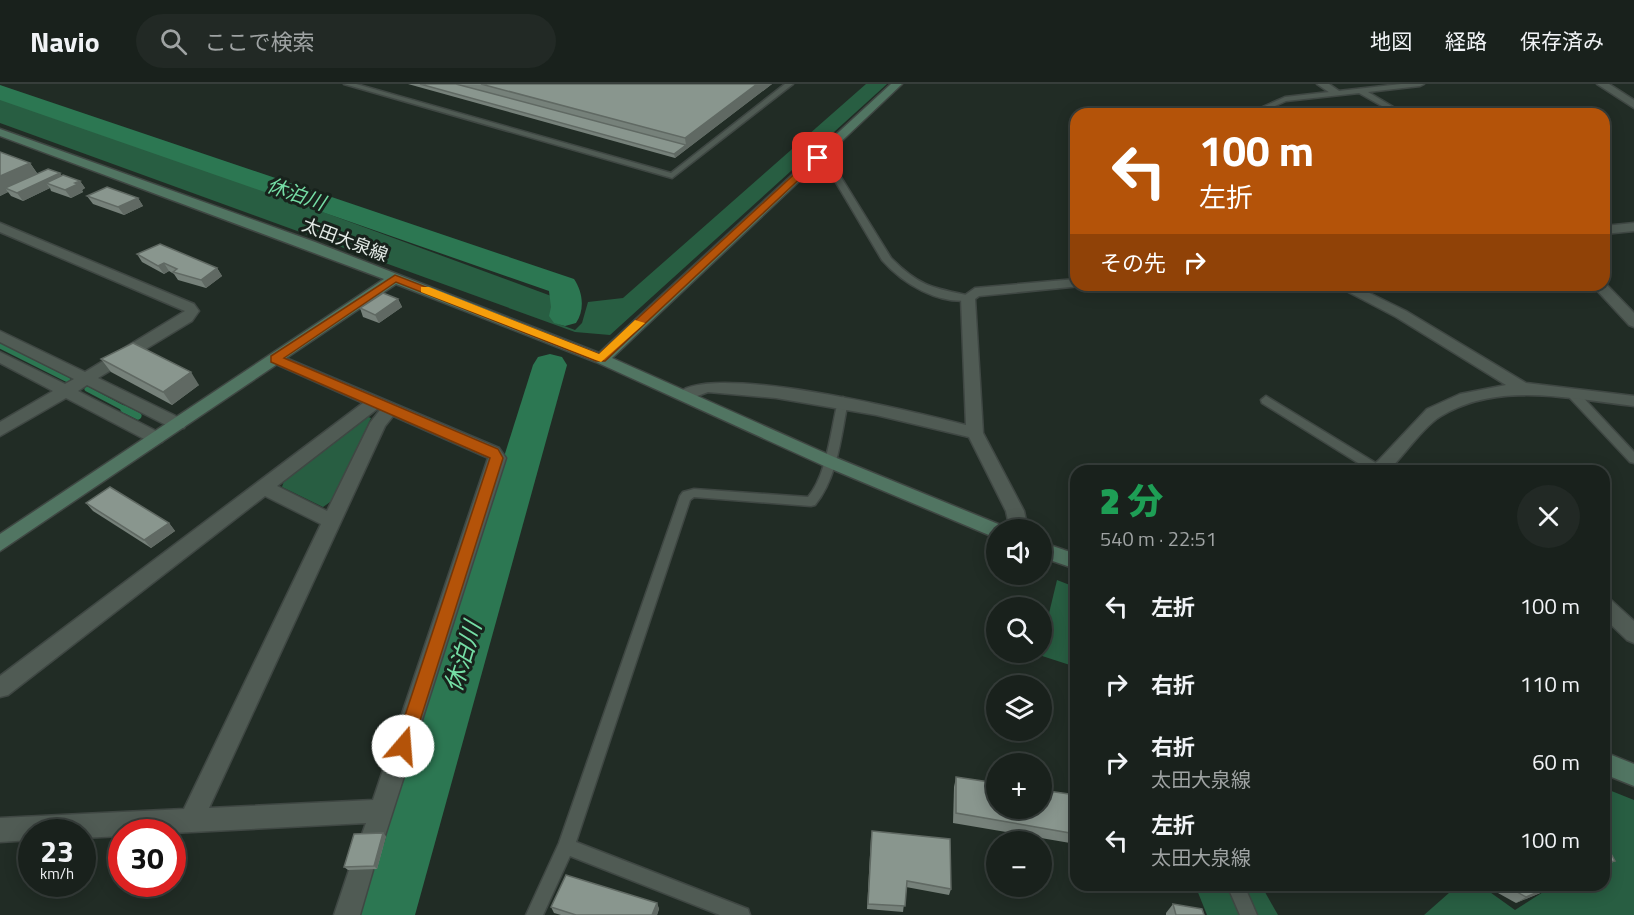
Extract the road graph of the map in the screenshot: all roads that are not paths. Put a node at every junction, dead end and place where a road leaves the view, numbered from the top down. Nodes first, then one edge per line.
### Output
1 (348, 84) edge
2 (789, 84) edge
3 (897, 84) edge
4 (1322, 84) edge
5 (1420, 84) edge
6 (1602, 84) edge
7 (1361, 91) junction
8 (1337, 93) junction
9 (1634, 105) edge
10 (1265, 108) edge
11 (1391, 108) edge
12 (0, 132) edge
13 (818, 158) junction
14 (1634, 226) edge
15 (0, 227) edge
16 (1610, 229) edge
17 (18, 234) junction
18 (0, 243) edge
19 (395, 278) junction
20 (1070, 284) edge
21 (1354, 291) edge
22 (1605, 291) edge
23 (968, 297) junction
24 (1634, 322) edge
25 (0, 336) edge
26 (0, 357) edge
27 (276, 359) junction
28 (601, 359) junction
29 (88, 378) junction
30 (1522, 388) junction
31 (67, 390) junction
32 (1573, 394) junction
33 (684, 396) junction
34 (1266, 400) dead end
35 (843, 401) junction
36 (1634, 401) edge
37 (382, 406) junction
38 (178, 424) junction
39 (0, 430) edge
40 (975, 433) junction
41 (156, 438) junction
42 (1634, 459) edge
43 (828, 462) junction
44 (1368, 465) edge
45 (1384, 465) edge
46 (263, 487) junction
47 (1017, 519) edge
48 (331, 520) junction
49 (986, 527) edge
50 (0, 544) edge
51 (1052, 553) edge
52 (1070, 560) edge
53 (1610, 612) edge
54 (1634, 634) edge
55 (0, 688) edge
56 (1610, 765) edge
57 (1634, 775) edge
58 (382, 811) junction
59 (192, 819) junction
60 (0, 830) edge
61 (373, 837) edge
62 (566, 846) junction
63 (361, 870) edge
64 (1238, 891) edge
65 (347, 915) edge
66 (534, 915) edge
67 (742, 915) edge
68 (1249, 915) edge

1 - 2 lane
3 - 13 main road
4 - 8 street
5 - 7 lane
6 - 9 street
7 - 8 lane
7 - 11 lane
8 - 10 lane
12 - 19 main road, 太田大泉線
13 - 23 lane
13 - 28 main road
14 - 16 street
15 - 17 street
17 - 18 street
17 - 29 street
19 - 27 main road
19 - 28 main road, 太田大泉線
20 - 23 street
21 - 30 street
22 - 24 street
23 - 40 street
25 - 29 street
26 - 31 street
27 - 37 street
27 - 38 main road
28 - 33 main road, 太田大泉線
29 - 31 street
29 - 38 street
30 - 32 street
30 - 45 street
31 - 39 street
31 - 41 street
32 - 36 street
32 - 42 lane
33 - 35 street
33 - 43 main road, 太田大泉線
34 - 44 lane
35 - 40 street
35 - 43 lane
37 - 46 street
37 - 48 street
37 - 58 street
38 - 41 main road
40 - 47 street
41 - 50 main road
43 - 49 main road, 太田大泉線
43 - 62 lane
46 - 48 street
46 - 55 street
48 - 59 street
51 - 52 main road
53 - 54 street
56 - 57 main road
58 - 59 street
58 - 61 street
59 - 60 street
62 - 66 lane
62 - 67 lane
63 - 65 street
64 - 68 lane

